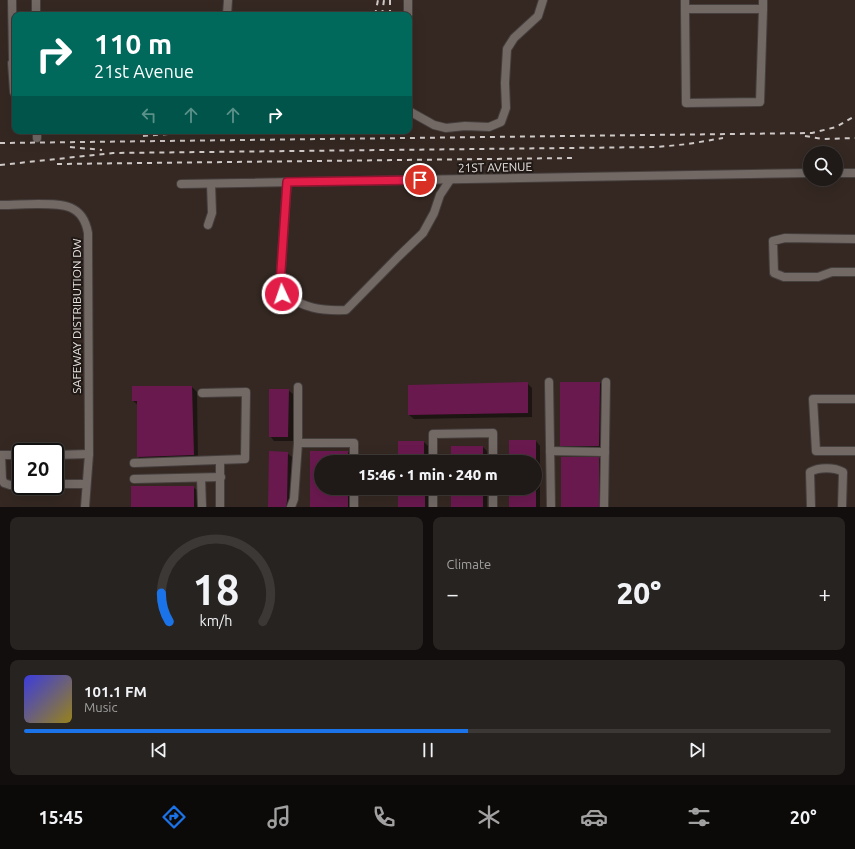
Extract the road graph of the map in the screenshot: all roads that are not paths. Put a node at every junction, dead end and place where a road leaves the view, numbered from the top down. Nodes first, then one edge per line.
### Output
1 (12, 0) edge
2 (36, 0) edge
3 (228, 0) edge
4 (408, 0) edge
5 (543, 0) edge
6 (685, 0) edge
7 (763, 4) edge
8 (685, 9) junction
9 (12, 12) edge
10 (36, 12) edge
11 (227, 12) edge
12 (408, 12) edge
13 (412, 113) edge
14 (803, 173) edge
15 (843, 173) edge
16 (855, 173) edge
17 (450, 180) junction
18 (287, 182) junction
19 (181, 184) dead end
20 (211, 184) junction
21 (0, 205) edge
22 (208, 225) dead end
23 (855, 239) edge
24 (855, 272) edge
25 (550, 382) dead end
26 (606, 382) dead end
27 (298, 387) dead end
28 (202, 393) dead end
29 (855, 399) edge
30 (298, 443) junction
31 (550, 451) junction
32 (855, 451) edge
33 (605, 452) junction
34 (89, 454) junction
35 (0, 455) edge
36 (12, 455) edge
37 (64, 455) edge
38 (354, 455) edge
39 (433, 455) edge
40 (493, 455) edge
41 (220, 461) junction
42 (134, 463) dead end
43 (221, 477) junction
44 (201, 478) junction
45 (134, 479) dead end
46 (64, 484) edge
47 (86, 484) junction
48 (12, 485) edge
49 (354, 495) edge
50 (433, 495) edge
51 (493, 495) edge
52 (85, 507) edge
53 (202, 507) edge
54 (220, 507) edge
55 (291, 507) edge
56 (354, 507) edge
57 (433, 507) edge
58 (493, 507) edge
59 (551, 507) edge
60 (604, 507) edge
61 (811, 507) edge
62 (842, 507) edge

1 - 9 street
2 - 10 street
3 - 11 street
4 - 12 street
5 - 13 street
6 - 8 street
7 - 8 street
7 - 8 street
14 - 17 street, 21ST AVENUE
15 - 16 street
17 - 18 street, 21ST AVENUE
17 - 18 street
18 - 20 street, 21ST AVENUE
19 - 20 street, 21ST AVENUE
20 - 22 street
21 - 34 street, SAFEWAY DISTRIBUTION DW
23 - 24 street
25 - 31 street
26 - 33 street
27 - 30 street
28 - 41 street
29 - 32 street
30 - 38 street
30 - 55 street
31 - 33 street
31 - 59 street
33 - 60 street
34 - 37 street
34 - 47 street
35 - 36 street
35 - 48 street
39 - 40 street
41 - 42 street
41 - 43 street
43 - 44 street
43 - 54 street
44 - 45 street
44 - 53 street
46 - 47 street
47 - 52 street
49 - 56 street
50 - 57 street
51 - 58 street
61 - 62 street

